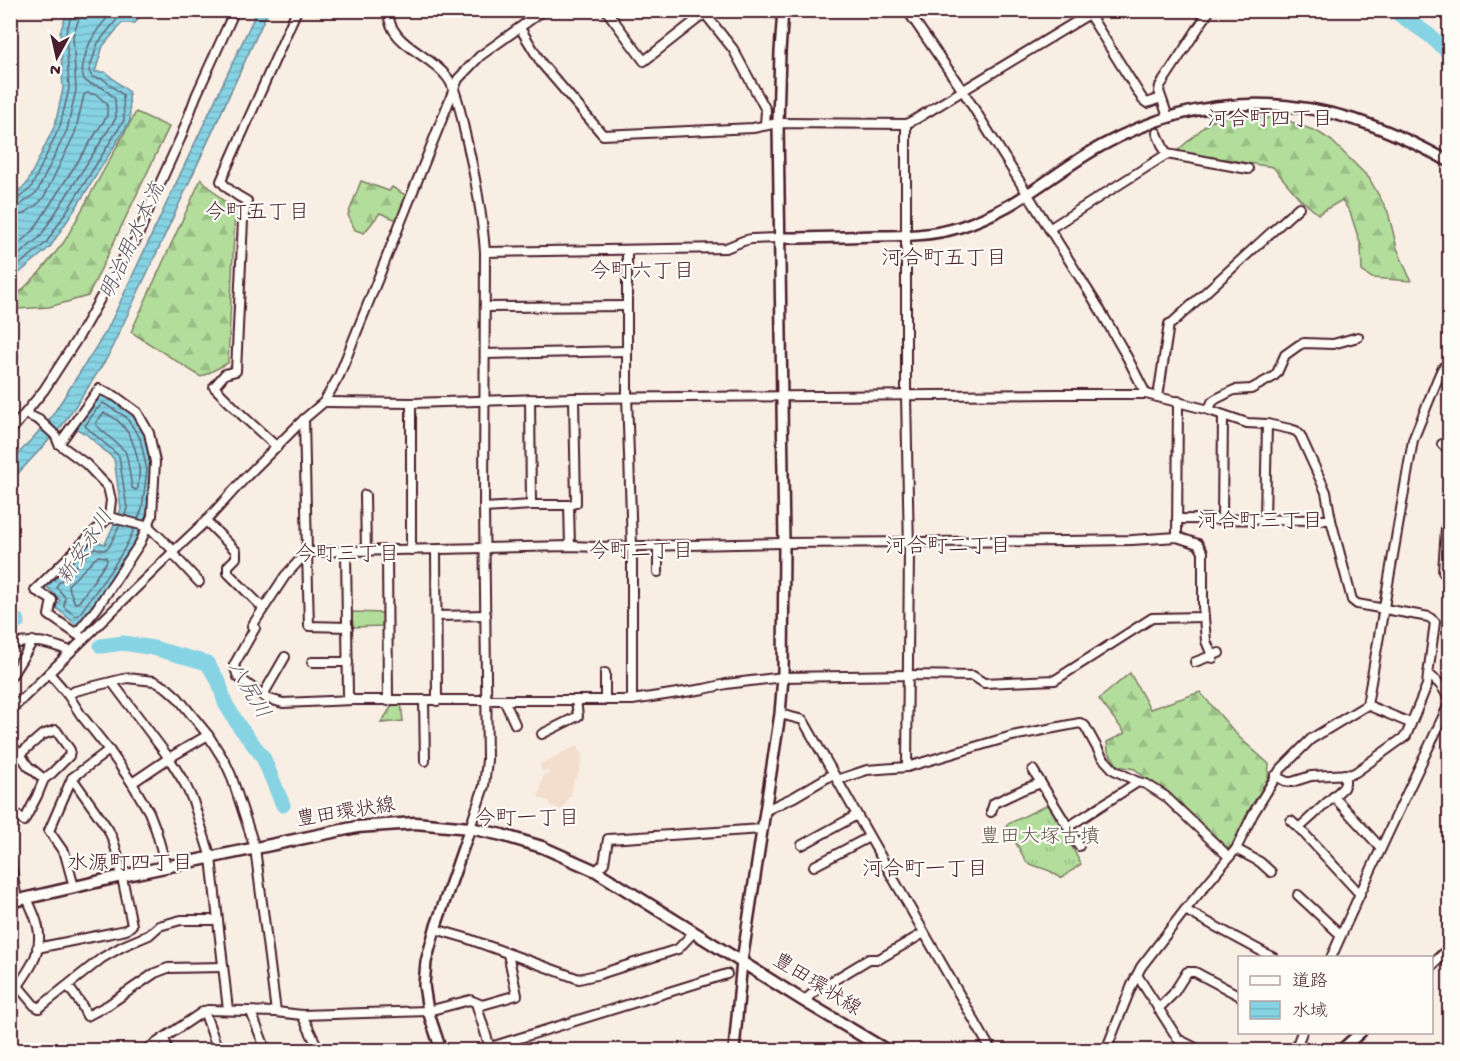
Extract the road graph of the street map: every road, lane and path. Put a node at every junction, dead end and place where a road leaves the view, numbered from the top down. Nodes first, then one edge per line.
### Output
1 (235, 10) edge
2 (297, 10) edge
3 (388, 10) edge
4 (544, 10) edge
5 (606, 10) edge
6 (783, 10) edge
7 (907, 10) edge
8 (1210, 10) edge
9 (703, 12) edge
10 (1089, 12) edge
11 (520, 28) junction
12 (453, 90) junction
13 (963, 91) junction
14 (1161, 98) junction
15 (1168, 117) junction
16 (778, 123) junction
17 (906, 123) junction
18 (765, 125) junction
19 (1157, 133) dead end
20 (1167, 154) junction
21 (1449, 162) edge
22 (1248, 169) dead end
23 (1027, 194) junction
24 (1299, 207) dead end
25 (1049, 229) junction
26 (906, 236) junction
27 (779, 238) junction
28 (627, 251) junction
29 (485, 252) junction
30 (627, 306) junction
31 (485, 307) junction
32 (1358, 337) dead end
33 (627, 351) junction
34 (485, 354) junction
35 (1449, 361) edge
36 (1146, 394) junction
37 (906, 395) junction
38 (781, 397) junction
39 (1158, 397) junction
40 (574, 398) junction
41 (628, 398) junction
42 (530, 399) junction
43 (484, 400) junction
44 (1178, 401) junction
45 (324, 402) junction
46 (411, 402) junction
47 (1209, 410) junction
48 (26, 414) junction
49 (1223, 415) junction
50 (304, 419) junction
51 (1267, 424) junction
52 (10, 432) edge
53 (59, 444) junction
54 (1442, 444) dead end
55 (277, 447) junction
56 (1449, 452) edge
57 (365, 495) dead end
58 (531, 505) junction
59 (569, 505) junction
60 (484, 507) junction
61 (109, 517) junction
62 (1449, 518) edge
63 (1177, 519) junction
64 (1222, 519) junction
65 (1265, 519) junction
66 (1331, 520) junction
67 (206, 521) junction
68 (148, 527) junction
69 (1448, 530) edge
70 (1177, 537) junction
71 (784, 543) junction
72 (908, 543) junction
73 (658, 545) junction
74 (570, 546) junction
75 (632, 546) junction
76 (485, 547) junction
77 (411, 550) junction
78 (436, 550) junction
79 (366, 551) junction
80 (387, 551) junction
81 (173, 552) junction
82 (307, 552) junction
83 (346, 552) junction
84 (658, 572) dead end
85 (1449, 578) edge
86 (199, 582) dead end
87 (263, 608) junction
88 (1384, 609) junction
89 (486, 615) junction
90 (437, 616) junction
91 (1204, 617) junction
92 (348, 627) junction
93 (80, 637) junction
94 (33, 640) junction
95 (10, 644) edge
96 (70, 651) junction
97 (285, 657) dead end
98 (312, 662) dead end
99 (348, 662) junction
100 (1195, 662) dead end
101 (49, 673) junction
102 (605, 674) dead end
103 (908, 675) junction
104 (1428, 675) junction
105 (783, 677) junction
106 (10, 678) edge
107 (112, 682) junction
108 (68, 695) junction
109 (263, 695) junction
110 (353, 700) junction
111 (488, 700) junction
112 (504, 700) junction
113 (576, 700) junction
114 (605, 700) junction
115 (632, 700) junction
116 (388, 701) junction
117 (424, 701) junction
118 (437, 701) junction
119 (1449, 701) edge
120 (1367, 705) junction
121 (10, 711) edge
122 (780, 714) junction
123 (1410, 723) junction
124 (515, 724) dead end
125 (542, 734) dead end
126 (208, 735) junction
127 (10, 745) edge
128 (109, 750) junction
129 (20, 754) junction
130 (169, 758) junction
131 (424, 762) dead end
132 (907, 767) junction
133 (1033, 771) dead end
134 (1345, 774) junction
135 (1275, 776) junction
136 (835, 777) junction
137 (44, 778) junction
138 (72, 778) junction
139 (1138, 782) junction
140 (132, 783) junction
141 (1041, 783) junction
142 (1334, 797) junction
143 (10, 809) edge
144 (766, 810) junction
145 (991, 812) dead end
146 (857, 815) junction
147 (1291, 821) dead end
148 (1068, 827) junction
149 (470, 828) junction
150 (1299, 828) junction
151 (763, 829) junction
152 (869, 837) junction
153 (802, 845) dead end
154 (1079, 846) dead end
155 (255, 848) junction
156 (1381, 848) junction
157 (1236, 849) junction
158 (1229, 857) junction
159 (10, 858) edge
160 (210, 858) junction
161 (166, 866) junction
162 (814, 866) dead end
163 (596, 871) junction
164 (1271, 872) dead end
165 (122, 876) junction
166 (74, 887) junction
167 (1359, 893) junction
168 (1298, 895) dead end
169 (18, 900) edge
170 (1185, 910) junction
171 (218, 920) junction
172 (435, 929) junction
173 (694, 932) junction
174 (924, 933) junction
175 (1341, 935) junction
176 (38, 948) junction
177 (1449, 948) edge
178 (508, 954) junction
179 (1272, 956) edge
180 (1331, 956) edge
181 (742, 961) junction
182 (1433, 963) edge
183 (223, 967) junction
184 (727, 974) dead end
185 (1137, 975) junction
186 (18, 986) junction
187 (68, 986) junction
188 (1238, 995) edge
189 (10, 998) edge
190 (804, 1001) junction
191 (476, 1003) junction
192 (1158, 1009) junction
193 (228, 1010) junction
194 (204, 1011) junction
195 (428, 1011) junction
196 (251, 1012) junction
197 (276, 1012) junction
198 (302, 1015) junction
199 (1301, 1034) edge
200 (1358, 1034) edge
201 (164, 1038) junction
202 (490, 1048) junction
203 (146, 1050) edge
204 (168, 1050) edge
205 (218, 1050) edge
206 (266, 1050) edge
207 (319, 1050) edge
208 (441, 1050) edge
209 (481, 1050) edge
210 (734, 1050) edge
211 (886, 1050) edge
212 (991, 1050) edge
213 (1106, 1050) edge
214 (1200, 1050) edge
215 (1295, 1050) edge
216 (1341, 1050) edge

1 - 48 street
2 - 55 street
3 - 12 street
4 - 11 street
5 - 9 street
6 - 16 street
7 - 13 street
8 - 14 street
9 - 18 street
10 - 13 street
10 - 14 street
11 - 12 street
11 - 18 street
12 - 29 street
12 - 45 street
13 - 17 street
13 - 23 street
14 - 15 street
15 - 21 street
15 - 23 street
16 - 17 street
16 - 18 street
16 - 27 street
17 - 26 street
19 - 20 street
20 - 22 street
20 - 25 street
23 - 25 street
23 - 26 street
24 - 39 street
25 - 36 street
26 - 27 street
26 - 37 street
27 - 28 street
27 - 38 street
28 - 29 street
28 - 30 street
29 - 31 street
30 - 31 street
30 - 33 street
31 - 34 street
32 - 47 street
33 - 34 street
33 - 41 street
34 - 43 street
35 - 88 street
36 - 37 street
36 - 39 street
37 - 38 street
37 - 72 street
38 - 41 street
38 - 71 street
39 - 44 street
40 - 41 street
40 - 42 street
40 - 59 street
41 - 75 street
42 - 43 street
42 - 58 street
43 - 46 street
43 - 60 street
44 - 47 street
44 - 63 street
45 - 46 street
45 - 50 street
46 - 77 street
47 - 49 street
48 - 52 street
48 - 53 street
49 - 51 street
49 - 64 street
50 - 55 street
50 - 82 street
51 - 65 street
51 - 66 street
53 - 61 street
53 - 68 street
54 - 56 street
55 - 67 street
57 - 79 street
58 - 59 street
58 - 60 street
59 - 74 street
60 - 76 street
61 - 68 street
61 - 93 street
62 - 69 street
63 - 64 street
63 - 70 street
64 - 65 street
65 - 66 street
66 - 88 street
67 - 81 street
67 - 87 street
68 - 81 street
68 - 93 street
69 - 85 street
70 - 72 street
70 - 91 street
71 - 72 street
71 - 73 street
71 - 105 street
72 - 103 street
73 - 75 street
73 - 84 street
74 - 75 street
74 - 76 street
75 - 115 street
76 - 78 street
76 - 89 street
77 - 78 street
77 - 80 street
78 - 90 street
79 - 80 street
79 - 83 street
80 - 116 street
81 - 86 street
81 - 93 street
82 - 83 street
82 - 87 street
82 - 92 street
83 - 92 street
87 - 109 street
88 - 104 street
88 - 120 street
89 - 90 street
89 - 111 street
90 - 118 street
91 - 100 street
91 - 103 street
92 - 99 street
93 - 96 street
94 - 95 street
94 - 96 street
94 - 106 street
96 - 101 street
97 - 109 street
98 - 99 street
99 - 110 street
101 - 108 street
101 - 121 street
102 - 114 street
103 - 105 street
103 - 132 street
104 - 119 street
104 - 123 street
105 - 115 street
105 - 122 street
107 - 108 street
107 - 126 street
107 - 130 street
108 - 128 street
109 - 110 street
110 - 116 street
111 - 112 street
111 - 118 street
111 - 149 street
112 - 113 street
112 - 124 street
113 - 114 street
113 - 125 street
114 - 115 street
116 - 117 street
117 - 118 street
117 - 131 street
119 - 156 street
120 - 123 street
120 - 135 street
122 - 136 street
122 - 144 street
123 - 134 street
126 - 130 street
126 - 155 street
127 - 129 street
128 - 138 street
128 - 140 street
129 - 137 street
129 - 137 street
130 - 140 street
130 - 160 street
132 - 136 street
132 - 139 street
133 - 141 street
134 - 135 street
134 - 142 street
135 - 157 street
136 - 144 street
136 - 146 street
137 - 143 street
138 - 165 street
138 - 166 street
139 - 148 street
139 - 158 street
140 - 161 street
141 - 145 street
141 - 148 street
142 - 150 street
142 - 156 street
144 - 151 street
146 - 152 street
146 - 153 street
147 - 150 street
148 - 154 street
149 - 155 main road, 豊田環状線
149 - 163 main road, 豊田環状線
149 - 172 street
150 - 167 street
151 - 163 street
151 - 181 street
152 - 162 street
152 - 174 street
155 - 160 main road, 豊田環状線
155 - 197 street
156 - 167 street
157 - 158 street
157 - 164 street
158 - 170 street
159 - 169 street
160 - 161 main road, 豊田環状線
160 - 171 street
161 - 165 main road, 豊田環状線
163 - 173 main road, 豊田環状線
165 - 166 main road, 豊田環状線
165 - 176 street
166 - 169 main road, 豊田環状線
167 - 175 street
168 - 175 street
169 - 176 street
170 - 179 street
170 - 185 street
171 - 183 street
171 - 187 street
172 - 178 street
172 - 195 street
173 - 178 street
173 - 181 main road, 豊田環状線
174 - 190 street
174 - 212 street
175 - 180 street
176 - 186 street
177 - 182 street
178 - 191 street
181 - 190 main road, 豊田環状線
181 - 210 street
183 - 187 street
183 - 193 street
184 - 202 street
185 - 192 street
185 - 213 street
186 - 187 street
186 - 189 street
188 - 192 street
190 - 211 main road, 豊田環状線
191 - 195 street
191 - 202 street
192 - 214 street
193 - 194 street
193 - 196 street
194 - 201 street
194 - 205 street
195 - 198 street
195 - 208 street
196 - 197 street
196 - 206 street
197 - 198 street
198 - 207 street
199 - 215 street
200 - 216 street
201 - 203 street
201 - 204 street
202 - 209 street

